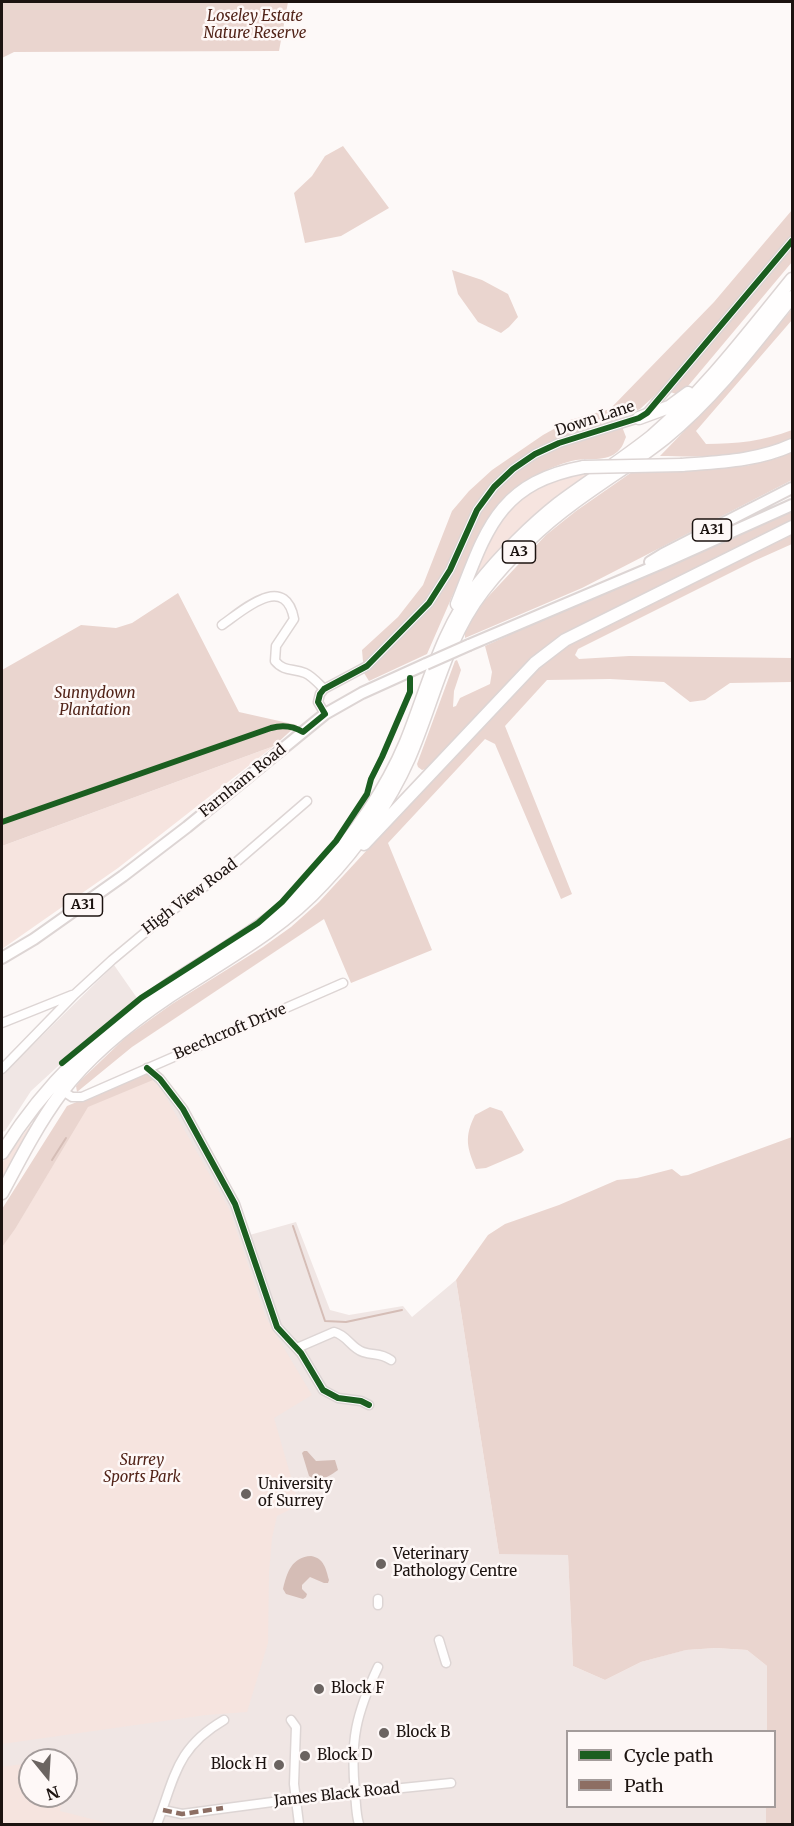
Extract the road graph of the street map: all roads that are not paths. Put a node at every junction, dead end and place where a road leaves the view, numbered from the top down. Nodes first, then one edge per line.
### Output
1 (792, 241) edge
2 (792, 279) edge
3 (792, 297) edge
4 (745, 336) junction
5 (639, 418) junction
6 (792, 445) edge
7 (792, 488) edge
8 (792, 505) edge
9 (792, 527) edge
10 (632, 574) junction
11 (222, 625) dead end
12 (443, 641) junction
13 (324, 689) junction
14 (325, 714) junction
15 (307, 801) dead end
16 (332, 874) junction
17 (2, 958) edge
18 (344, 984) dead end
19 (75, 994) junction
20 (46, 1005) junction
21 (53, 1016) junction
22 (2, 1023) edge
23 (147, 1068) junction
24 (2, 1069) edge
25 (58, 1087) junction
26 (3, 1147) edge
27 (2, 1193) edge
28 (297, 1348) junction
29 (391, 1360) dead end
30 (369, 1405) dead end
31 (440, 1640) dead end
32 (447, 1663) dead end
33 (378, 1667) dead end
34 (224, 1720) dead end
35 (291, 1720) dead end
36 (451, 1783) dead end
37 (355, 1792) junction
38 (295, 1799) junction
39 (163, 1810) junction
40 (157, 1824) edge
41 (299, 1824) edge
42 (359, 1824) edge

1 - 5 street, Down Lane
2 - 4 highway, A3
3 - 16 highway, A3
4 - 5 highway
4 - 12 highway, A3
5 - 13 street, Down Lane
6 - 12 highway, bridge
7 - 10 main road, Farnham Road / A31
8 - 10 main road, Farnham Road / A31
9 - 16 highway, A3
10 - 14 main road, Farnham Road / A31, bridge
11 - 13 street
12 - 25 highway, A3
13 - 14 street
14 - 17 main road, Farnham Road / A31
15 - 19 street, High View Road
16 - 25 highway, A3
18 - 23 street, Beechcroft Drive
19 - 20 street, High View Road
19 - 21 street, High View Road
20 - 21 street
20 - 22 street, High View Road
21 - 24 street, High View Road
23 - 25 street, Beechcroft Drive
23 - 28 street
25 - 26 highway, A3
25 - 27 highway, A3
28 - 29 street
28 - 30 street
31 - 32 street
33 - 37 street
34 - 39 street
35 - 38 street
36 - 37 street, James Black Road
37 - 38 street, James Black Road
37 - 42 street
38 - 39 street, James Black Road
38 - 41 street
39 - 40 street

